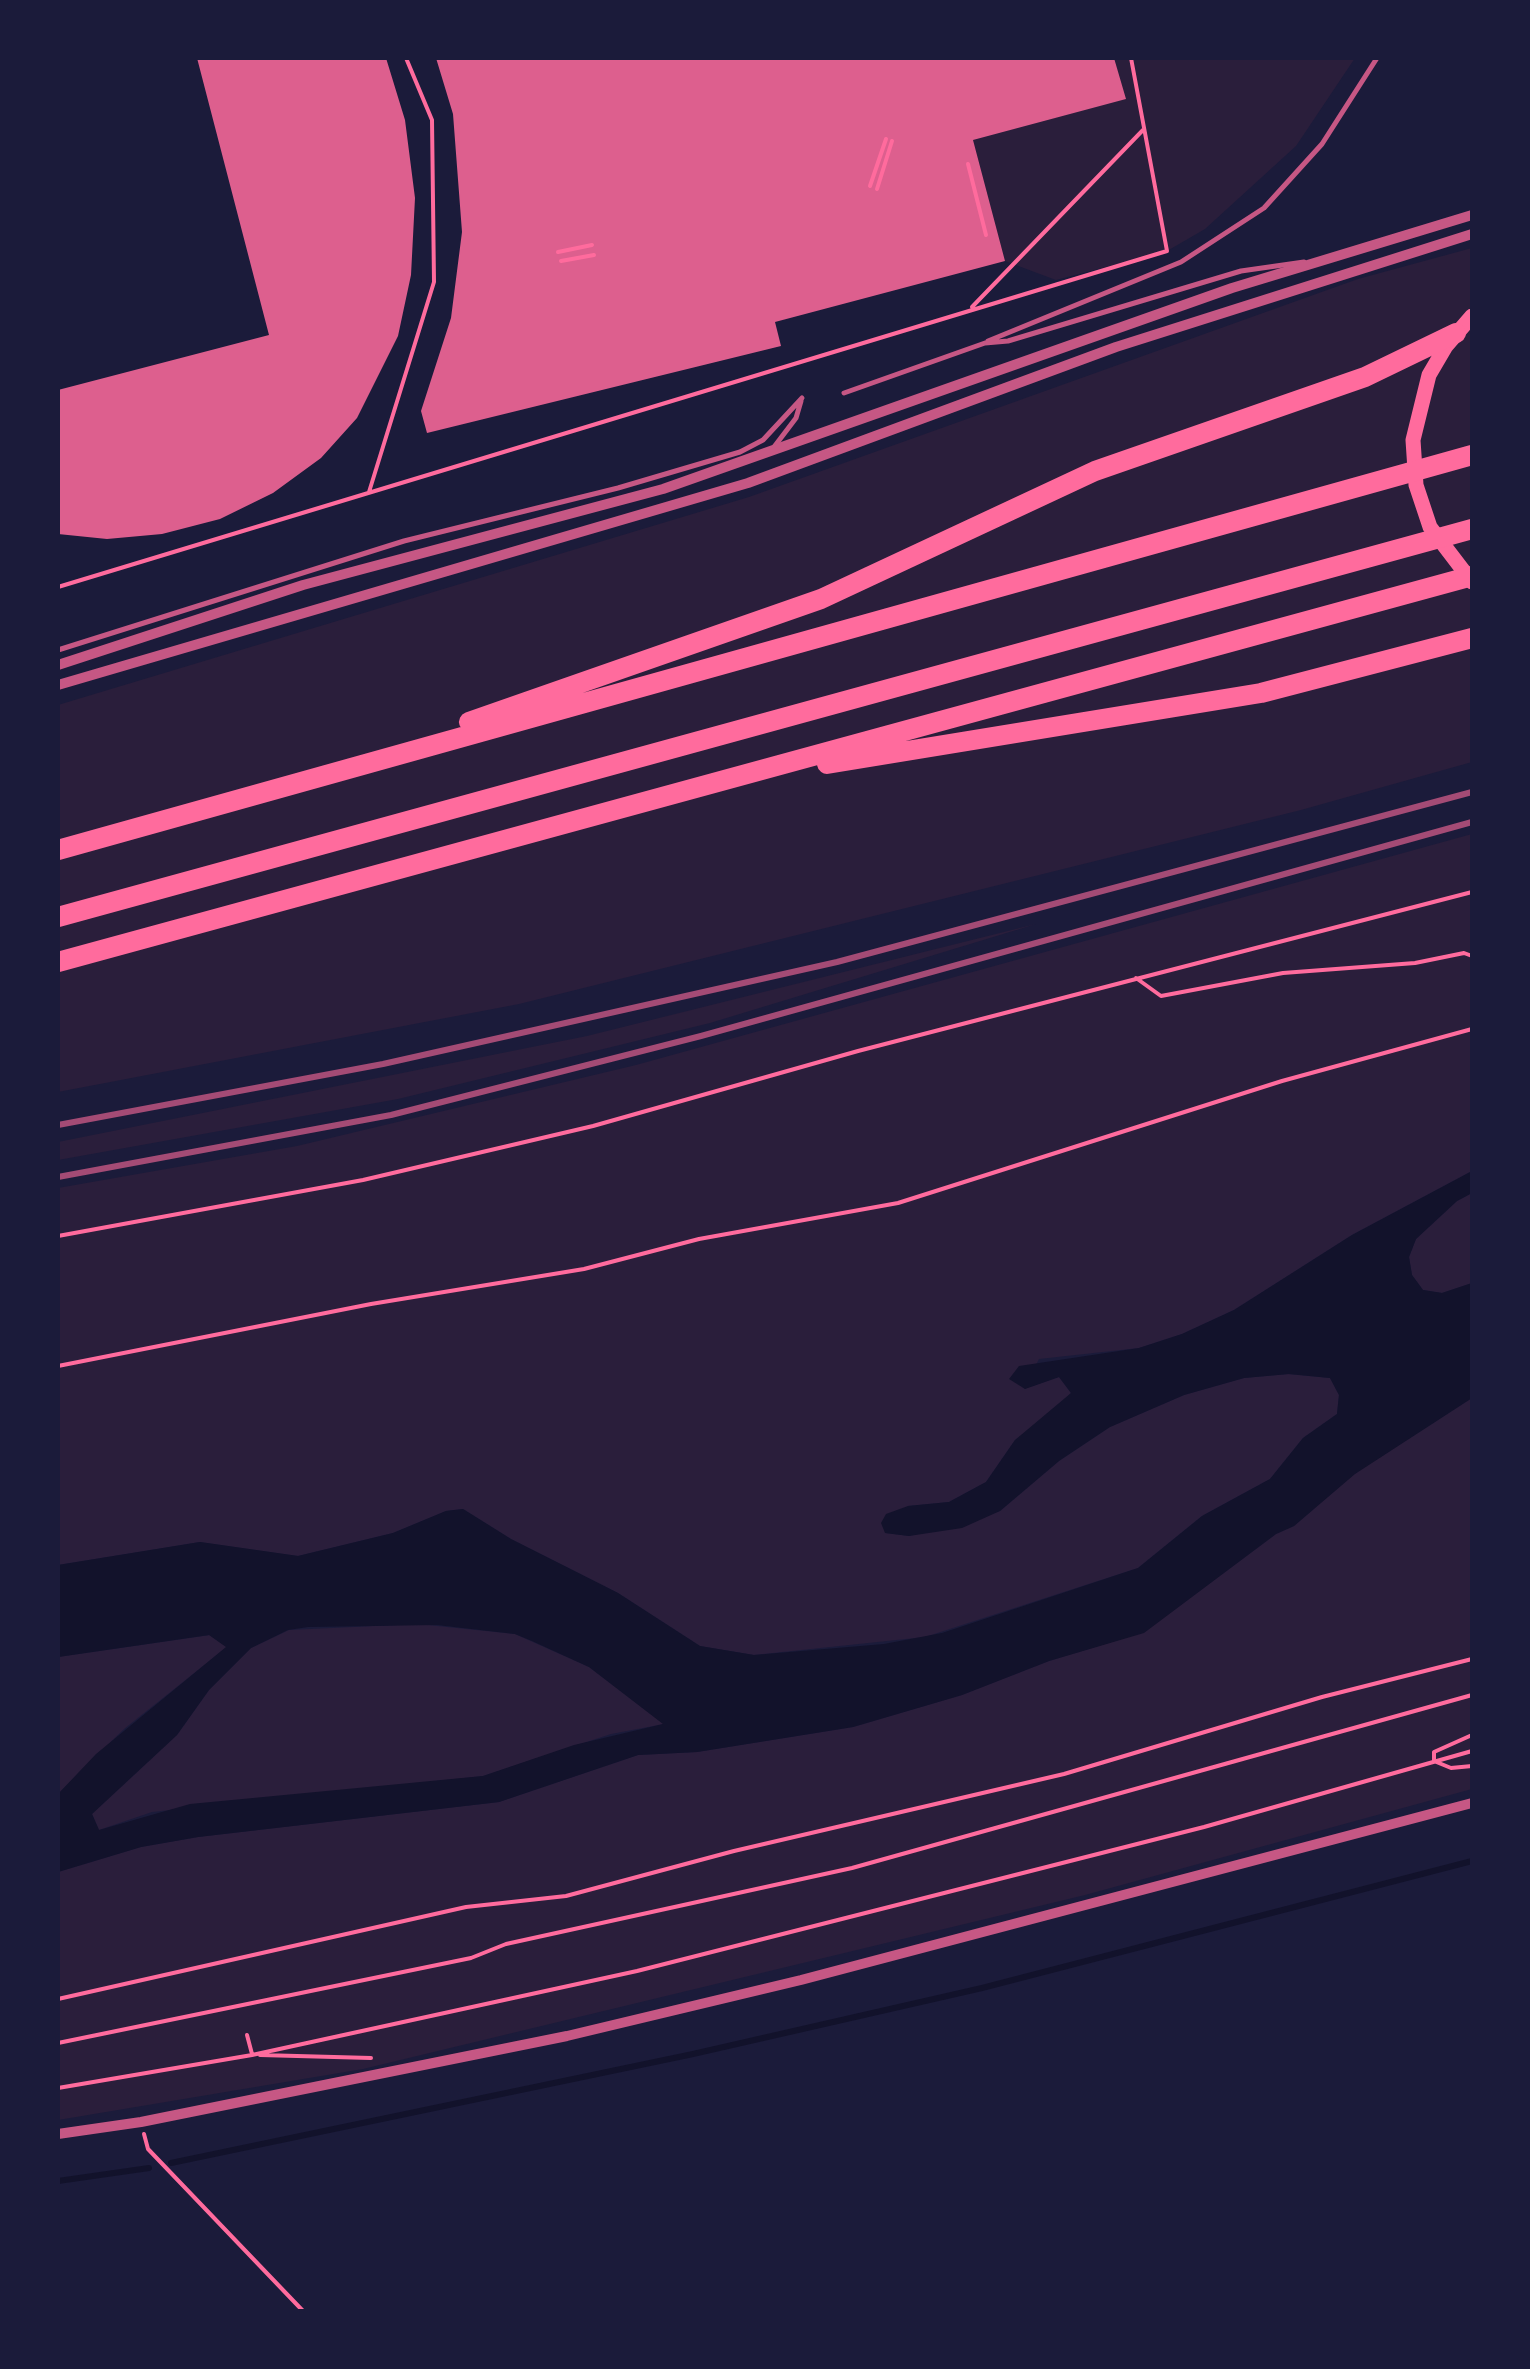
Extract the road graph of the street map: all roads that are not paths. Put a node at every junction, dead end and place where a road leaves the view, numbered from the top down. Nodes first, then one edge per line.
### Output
1 (1377, 58) edge
2 (1472, 215) edge
3 (1472, 234) edge
4 (1327, 258) junction
5 (1472, 316) edge
6 (1456, 332) junction
7 (984, 343) junction
8 (844, 393) dead end
9 (1472, 455) edge
10 (767, 456) junction
11 (1472, 528) edge
12 (1472, 579) edge
13 (1472, 638) edge
14 (58, 650) edge
15 (58, 664) edge
16 (58, 685) edge
17 (726, 780) junction
18 (227, 802) junction
19 (58, 850) edge
20 (58, 917) edge
21 (58, 962) edge
22 (1472, 1803) edge
23 (58, 2134) edge

1 - 7 lane
2 - 4 street
3 - 16 street
4 - 7 lane
4 - 10 street
5 - 6 main road
6 - 12 main road
6 - 18 highway
7 - 8 lane
9 - 18 highway
10 - 14 lane
10 - 15 street
11 - 20 highway
12 - 17 highway
13 - 17 highway
17 - 21 highway
18 - 19 highway
22 - 23 street

